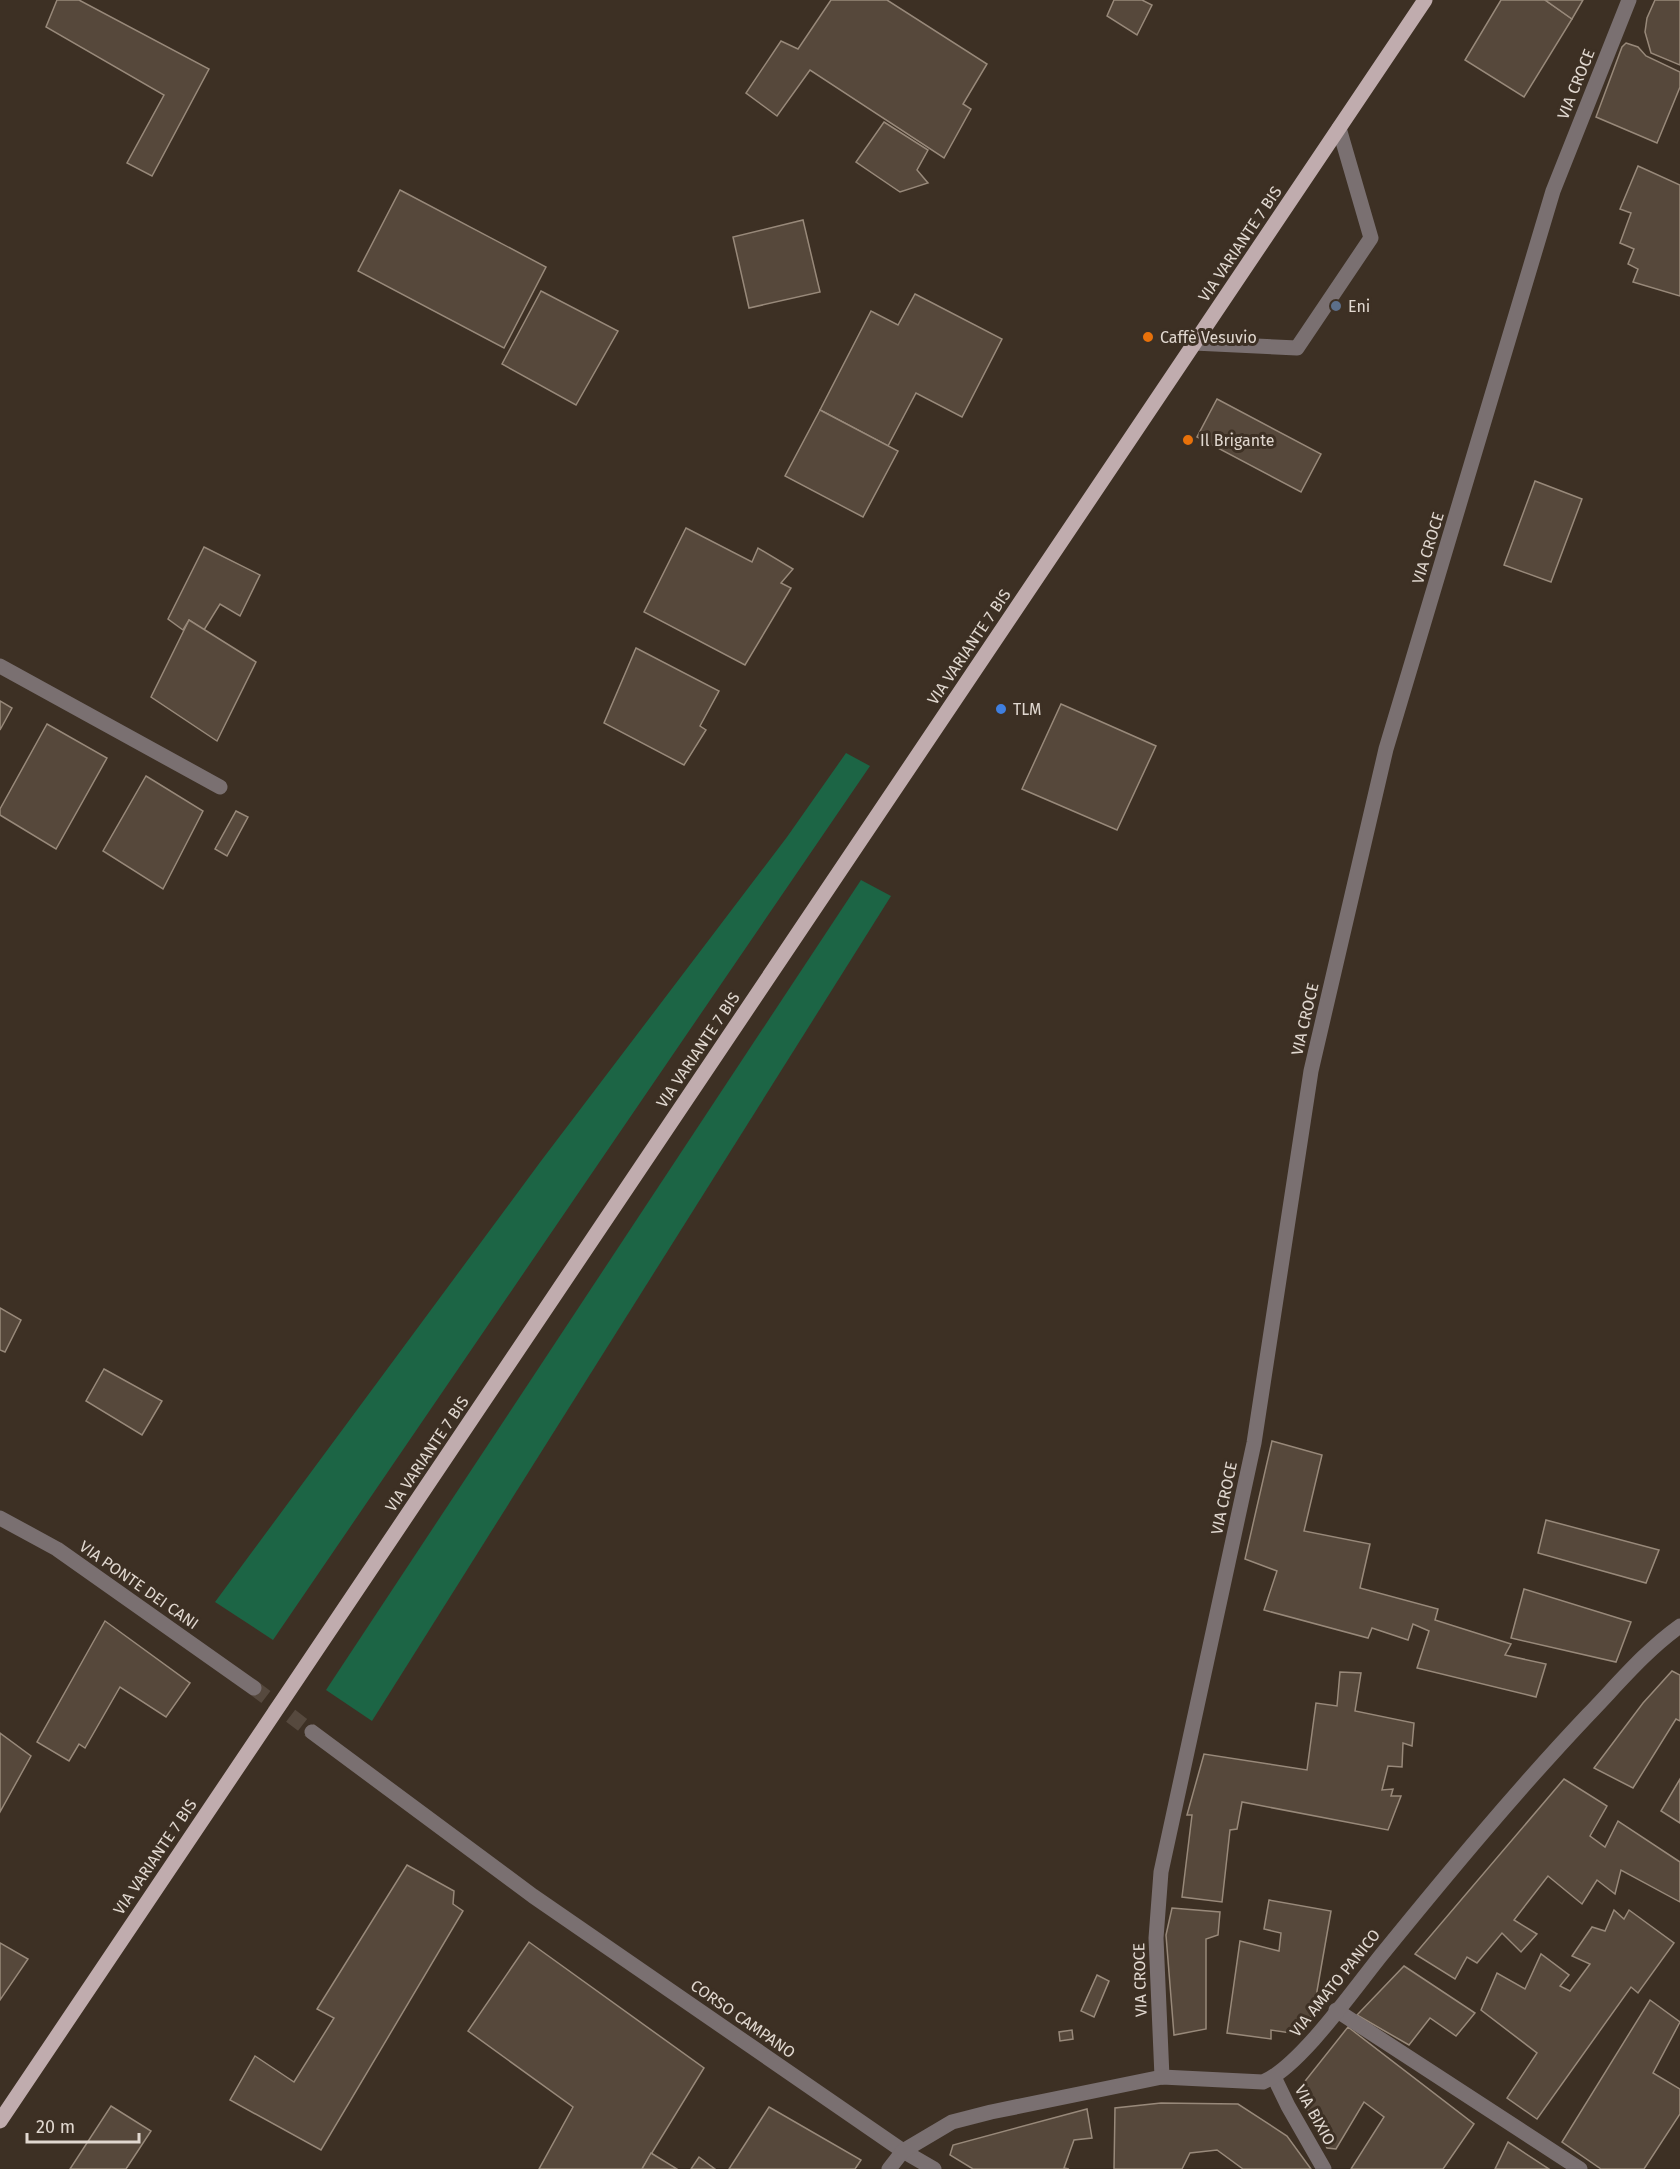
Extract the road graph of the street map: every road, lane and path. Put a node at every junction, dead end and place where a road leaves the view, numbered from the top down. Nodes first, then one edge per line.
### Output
1 (1425, 0) edge
2 (1629, 0) edge
3 (1339, 128) junction
4 (1194, 343) junction
5 (0, 666) edge
6 (220, 787) dead end
7 (0, 1518) edge
8 (1680, 1626) edge
9 (254, 1688) tunnel mouth
10 (312, 1732) tunnel mouth
11 (1336, 2010) junction
12 (1162, 2077) junction
13 (1274, 2077) junction
14 (0, 2121) edge
15 (903, 2151) junction
16 (889, 2169) edge
17 (934, 2169) edge
18 (1324, 2169) edge
19 (1580, 2169) edge

1 - 3 main road, VIA VARIANTE 7 BIS
2 - 12 street, VIA CROCE
3 - 4 main road, VIA VARIANTE 7 BIS
3 - 4 street
4 - 14 main road, VIA VARIANTE 7 BIS
5 - 6 street
7 - 9 street, VIA PONTE DEI CANI
8 - 11 street, VIA AMATO PANICO
10 - 15 street, CORSO CAMPANO
11 - 13 street, VIA AMATO PANICO
11 - 19 street
12 - 13 street
12 - 15 street
13 - 18 street, VIA BIXIO
15 - 16 street
15 - 17 street, CORSO CAMPANO

